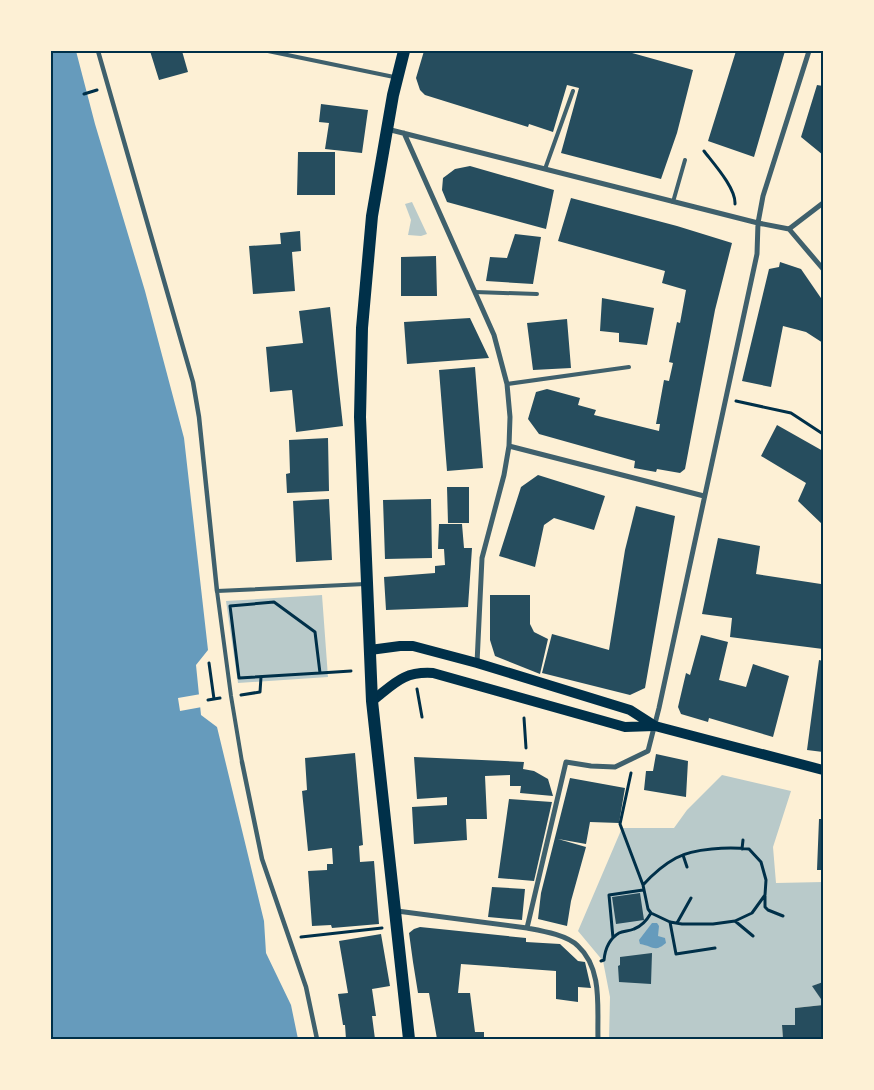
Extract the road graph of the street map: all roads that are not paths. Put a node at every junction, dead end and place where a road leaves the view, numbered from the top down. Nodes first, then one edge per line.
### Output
1 (98, 51) edge
2 (268, 51) edge
3 (404, 51) edge
4 (809, 51) edge
5 (397, 78) junction
6 (572, 91) dead end
7 (387, 129) junction
8 (404, 133) junction
9 (685, 160) dead end
10 (545, 169) junction
11 (673, 202) junction
12 (823, 203) edge
13 (758, 223) junction
14 (789, 229) junction
15 (823, 269) edge
16 (475, 292) junction
17 (537, 294) dead end
18 (629, 367) dead end
19 (506, 384) junction
20 (509, 446) junction
21 (704, 496) junction
22 (367, 584) junction
23 (217, 591) junction
24 (370, 650) junction
25 (477, 663) junction
26 (372, 701) junction
27 (655, 726) junction
28 (242, 762) joint
29 (823, 770) edge
30 (396, 911) junction
31 (528, 928) junction
32 (317, 1039) edge
33 (409, 1039) edge
34 (598, 1039) edge

1 - 23 street
2 - 5 lane
3 - 5 main road
4 - 13 street
5 - 7 main road
6 - 10 lane
7 - 8 street
7 - 22 main road
8 - 10 street
8 - 16 street
9 - 11 lane
10 - 11 street
11 - 13 street
12 - 14 street
13 - 14 street
13 - 21 street
14 - 15 street
16 - 17 lane
16 - 19 street
18 - 19 lane
19 - 20 street
20 - 21 street
20 - 25 street
21 - 27 street
22 - 23 lane
22 - 24 main road
23 - 28 lane
24 - 25 main road
24 - 26 main road
25 - 27 main road
26 - 27 main road
26 - 30 main road
27 - 29 main road
27 - 31 street
28 - 32 street
30 - 31 street
30 - 33 main road
31 - 34 street

